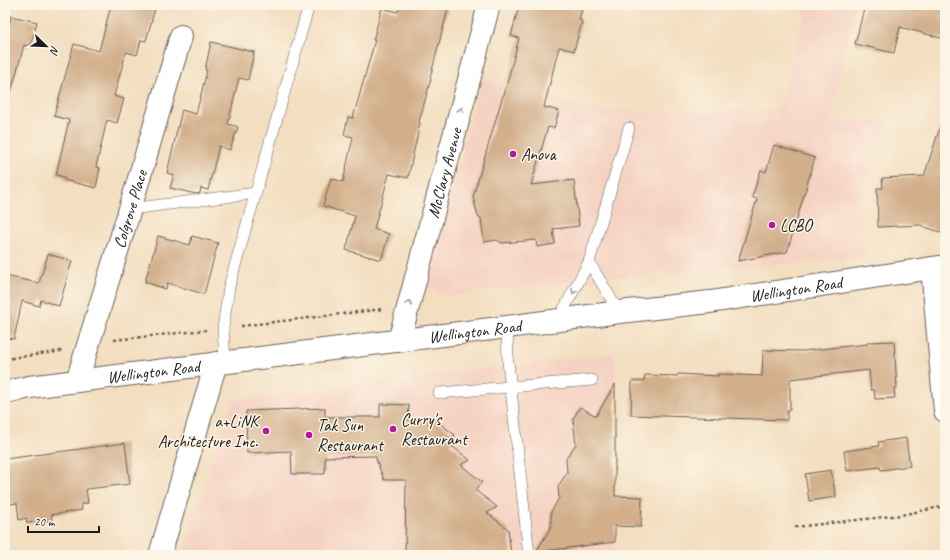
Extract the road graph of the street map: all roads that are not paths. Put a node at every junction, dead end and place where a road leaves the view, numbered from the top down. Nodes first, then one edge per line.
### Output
1 (309, 5) edge
2 (489, 5) edge
3 (181, 36) dead end
4 (629, 128) dead end
5 (256, 193) junction
6 (130, 209) junction
7 (589, 262) junction
8 (939, 267) edge
9 (619, 312) junction
10 (558, 320) junction
11 (508, 327) junction
12 (399, 341) junction
13 (221, 363) junction
14 (592, 380) dead end
15 (77, 381) junction
16 (511, 387) junction
17 (5, 393) edge
18 (439, 393) dead end
19 (945, 411) edge
20 (160, 555) edge
21 (529, 555) edge

1 - 5 lane
12 -> 2 street, McClary Avenue
3 - 6 street, Colgrove Place
4 - 7 lane
5 - 6 lane
5 - 13 lane
6 - 15 street, Colgrove Place
7 - 9 lane
7 -> 10 lane
8 - 9 street, Wellington Road
8 - 19 street
9 - 10 street, Wellington Road
10 - 11 street, Wellington Road
11 - 12 street, Wellington Road
11 - 16 lane
12 - 13 street, Wellington Road
13 - 15 street, Wellington Road
13 - 20 street
14 - 16 lane
15 - 17 street, Wellington Road
16 - 18 lane
16 - 21 lane

